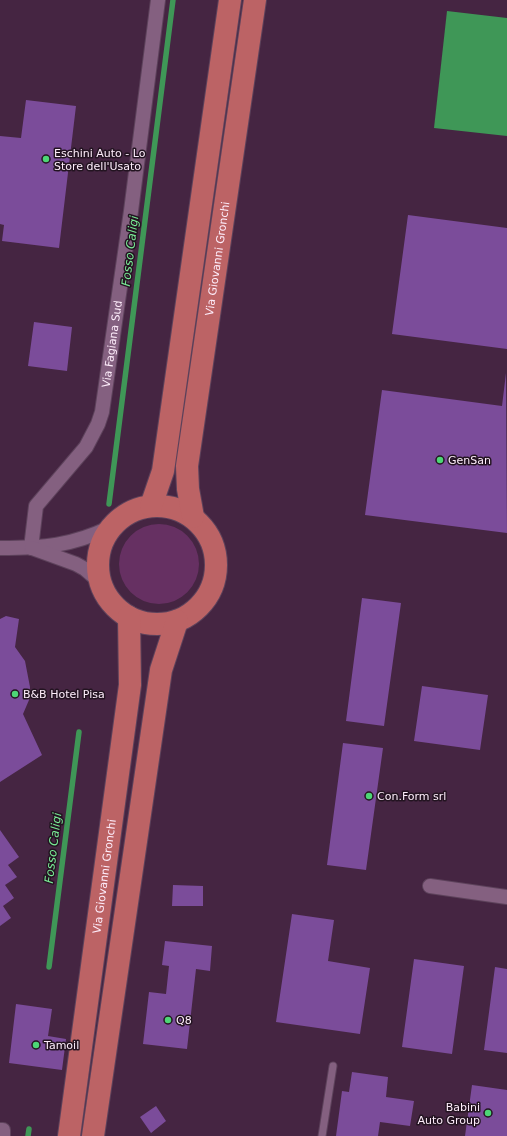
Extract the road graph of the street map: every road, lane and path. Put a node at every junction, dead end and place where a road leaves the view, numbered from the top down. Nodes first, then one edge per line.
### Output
1 (158, 0) edge
2 (230, 0) edge
3 (255, 0) edge
4 (151, 506) junction
5 (193, 517) junction
6 (111, 527) junction
7 (0, 548) edge
8 (31, 548) junction
9 (100, 582) junction
10 (129, 617) junction
11 (177, 621) junction
12 (430, 886) dead end
13 (507, 896) edge
14 (333, 1066) dead end
15 (69, 1136) edge
16 (94, 1136) edge
17 (322, 1136) edge

1 - 8 street, Via Fagiana Sud
2 - 4 main road
3 - 5 main road, Via Giovanni Gronchi
4 - 5 main road
4 - 6 main road
5 - 11 main road
6 - 8 street
6 - 9 main road
7 - 8 street
8 - 9 street
9 - 10 main road
10 - 11 main road
10 - 15 main road, Via Giovanni Gronchi
11 - 16 main road
12 - 13 street
14 - 17 lane

